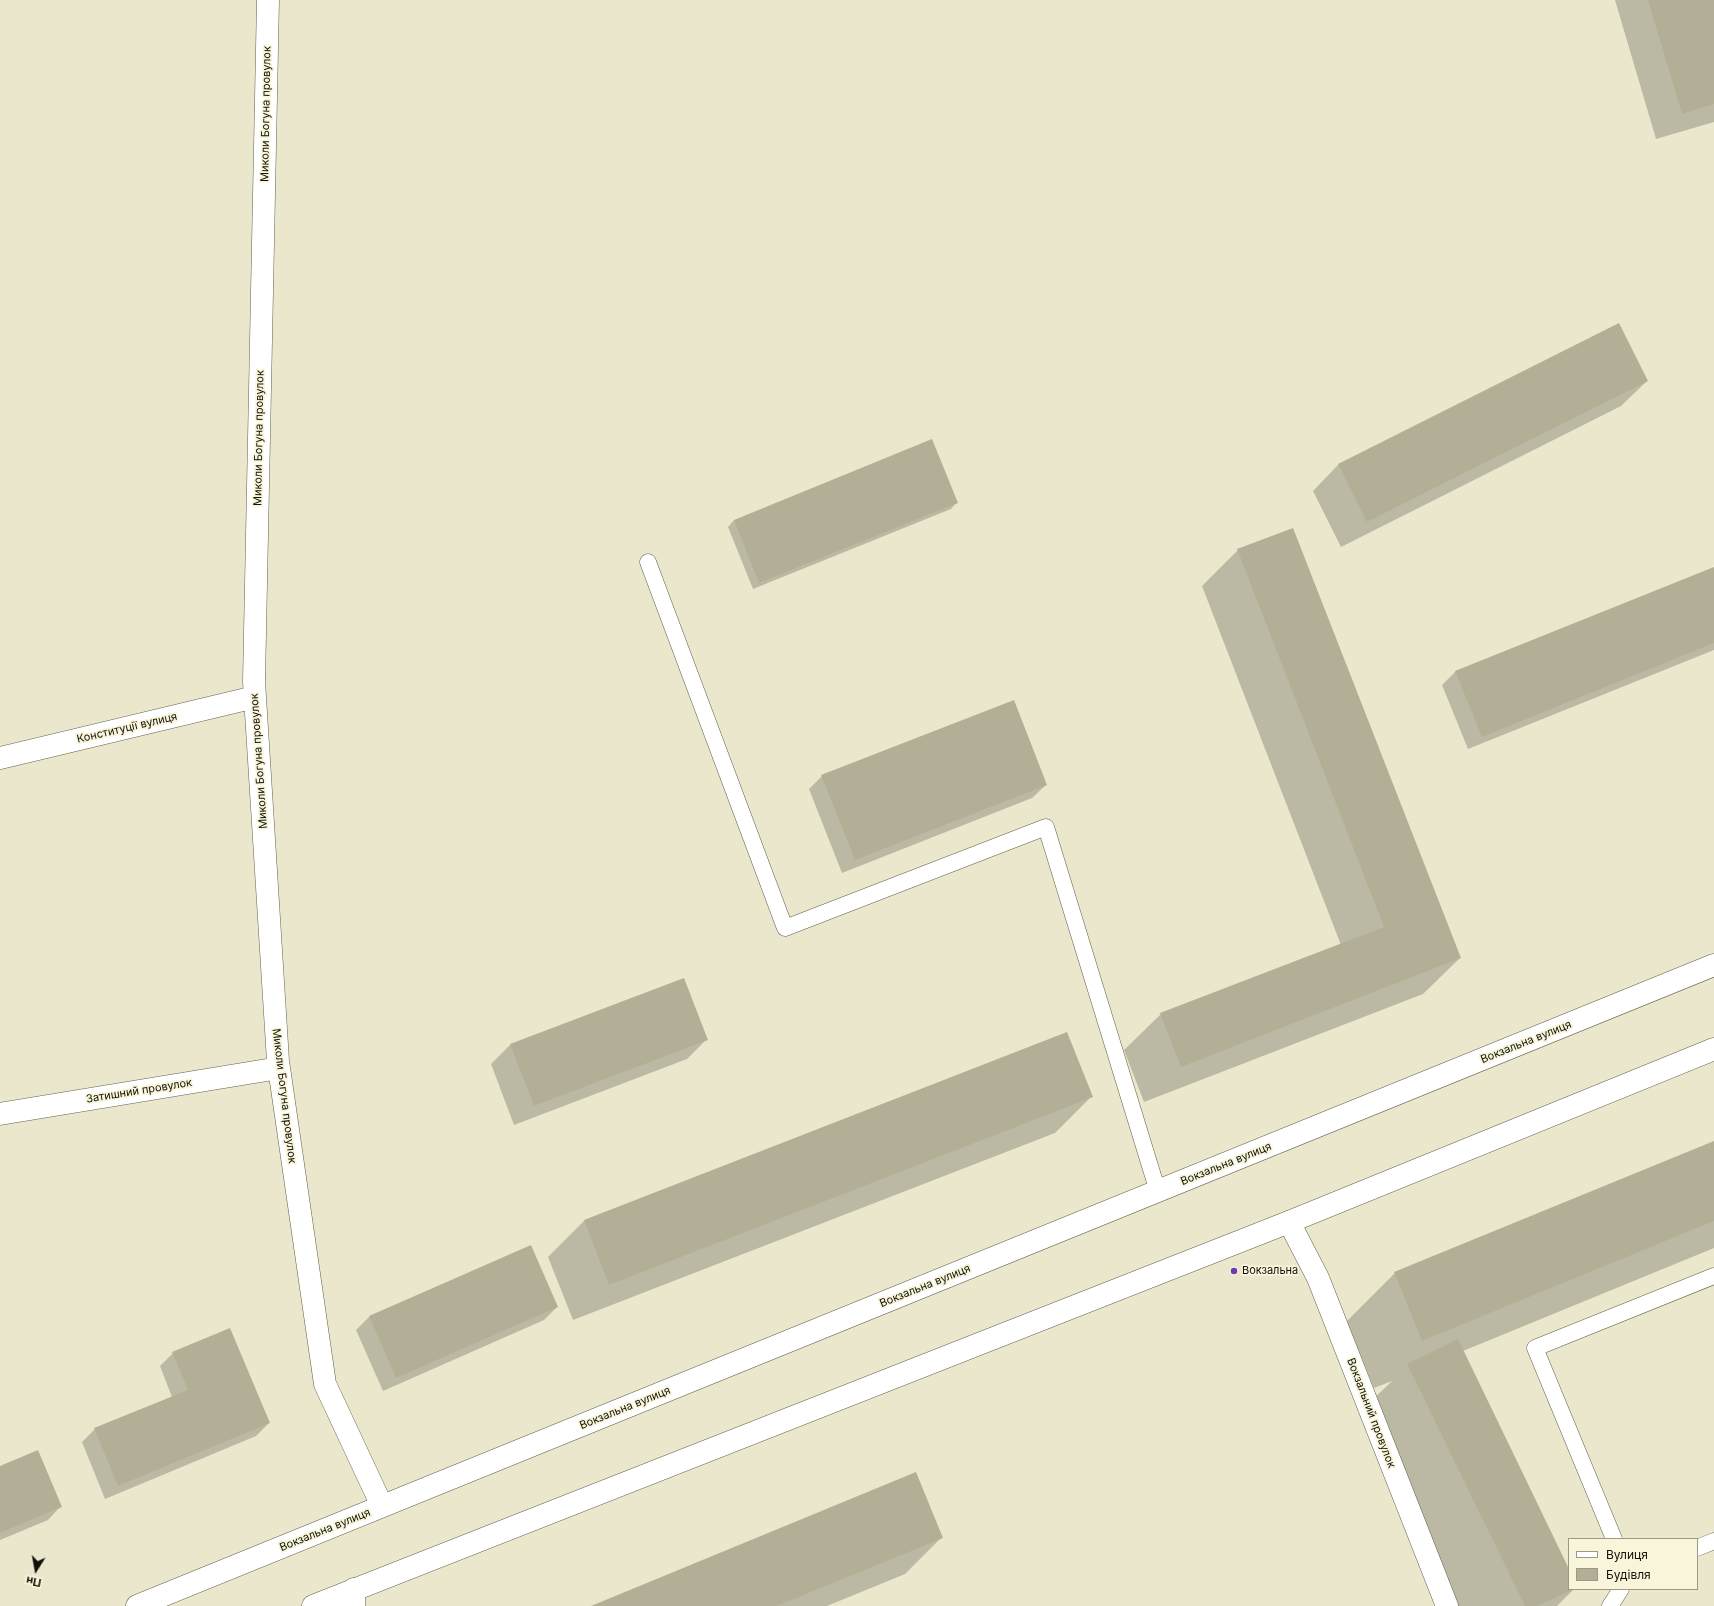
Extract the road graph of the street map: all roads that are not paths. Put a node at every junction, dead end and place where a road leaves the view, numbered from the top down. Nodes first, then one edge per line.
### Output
1 (268, 0) edge
2 (648, 562) dead end
3 (255, 697) junction
4 (0, 758) edge
5 (1714, 965) edge
6 (1714, 1049) edge
7 (279, 1068) junction
8 (0, 1114) edge
9 (1158, 1192) junction
10 (1289, 1222) junction
11 (1714, 1276) edge
12 (382, 1506) junction
13 (1614, 1538) edge
14 (1714, 1541) edge
15 (1698, 1548) edge
16 (1620, 1590) edge
17 (354, 1598) edge
18 (137, 1606) edge
19 (313, 1606) edge
20 (1447, 1606) edge
21 (1610, 1606) edge

1 - 3 street, Миколи Богуна провулок
2 - 9 lane
3 - 4 street, Конституції вулиця
3 - 7 street, Миколи Богуна провулок
5 - 9 street, Вокзальна вулиця
6 - 10 street
7 - 8 street, Затишний провулок
7 - 12 street, Миколи Богуна провулок
9 - 12 street, Вокзальна вулиця
10 - 17 street
10 - 20 street, Вокзальний провулок
11 - 13 lane
12 - 18 street, Вокзальна вулиця
14 - 15 lane
16 - 21 lane
17 - 19 street

